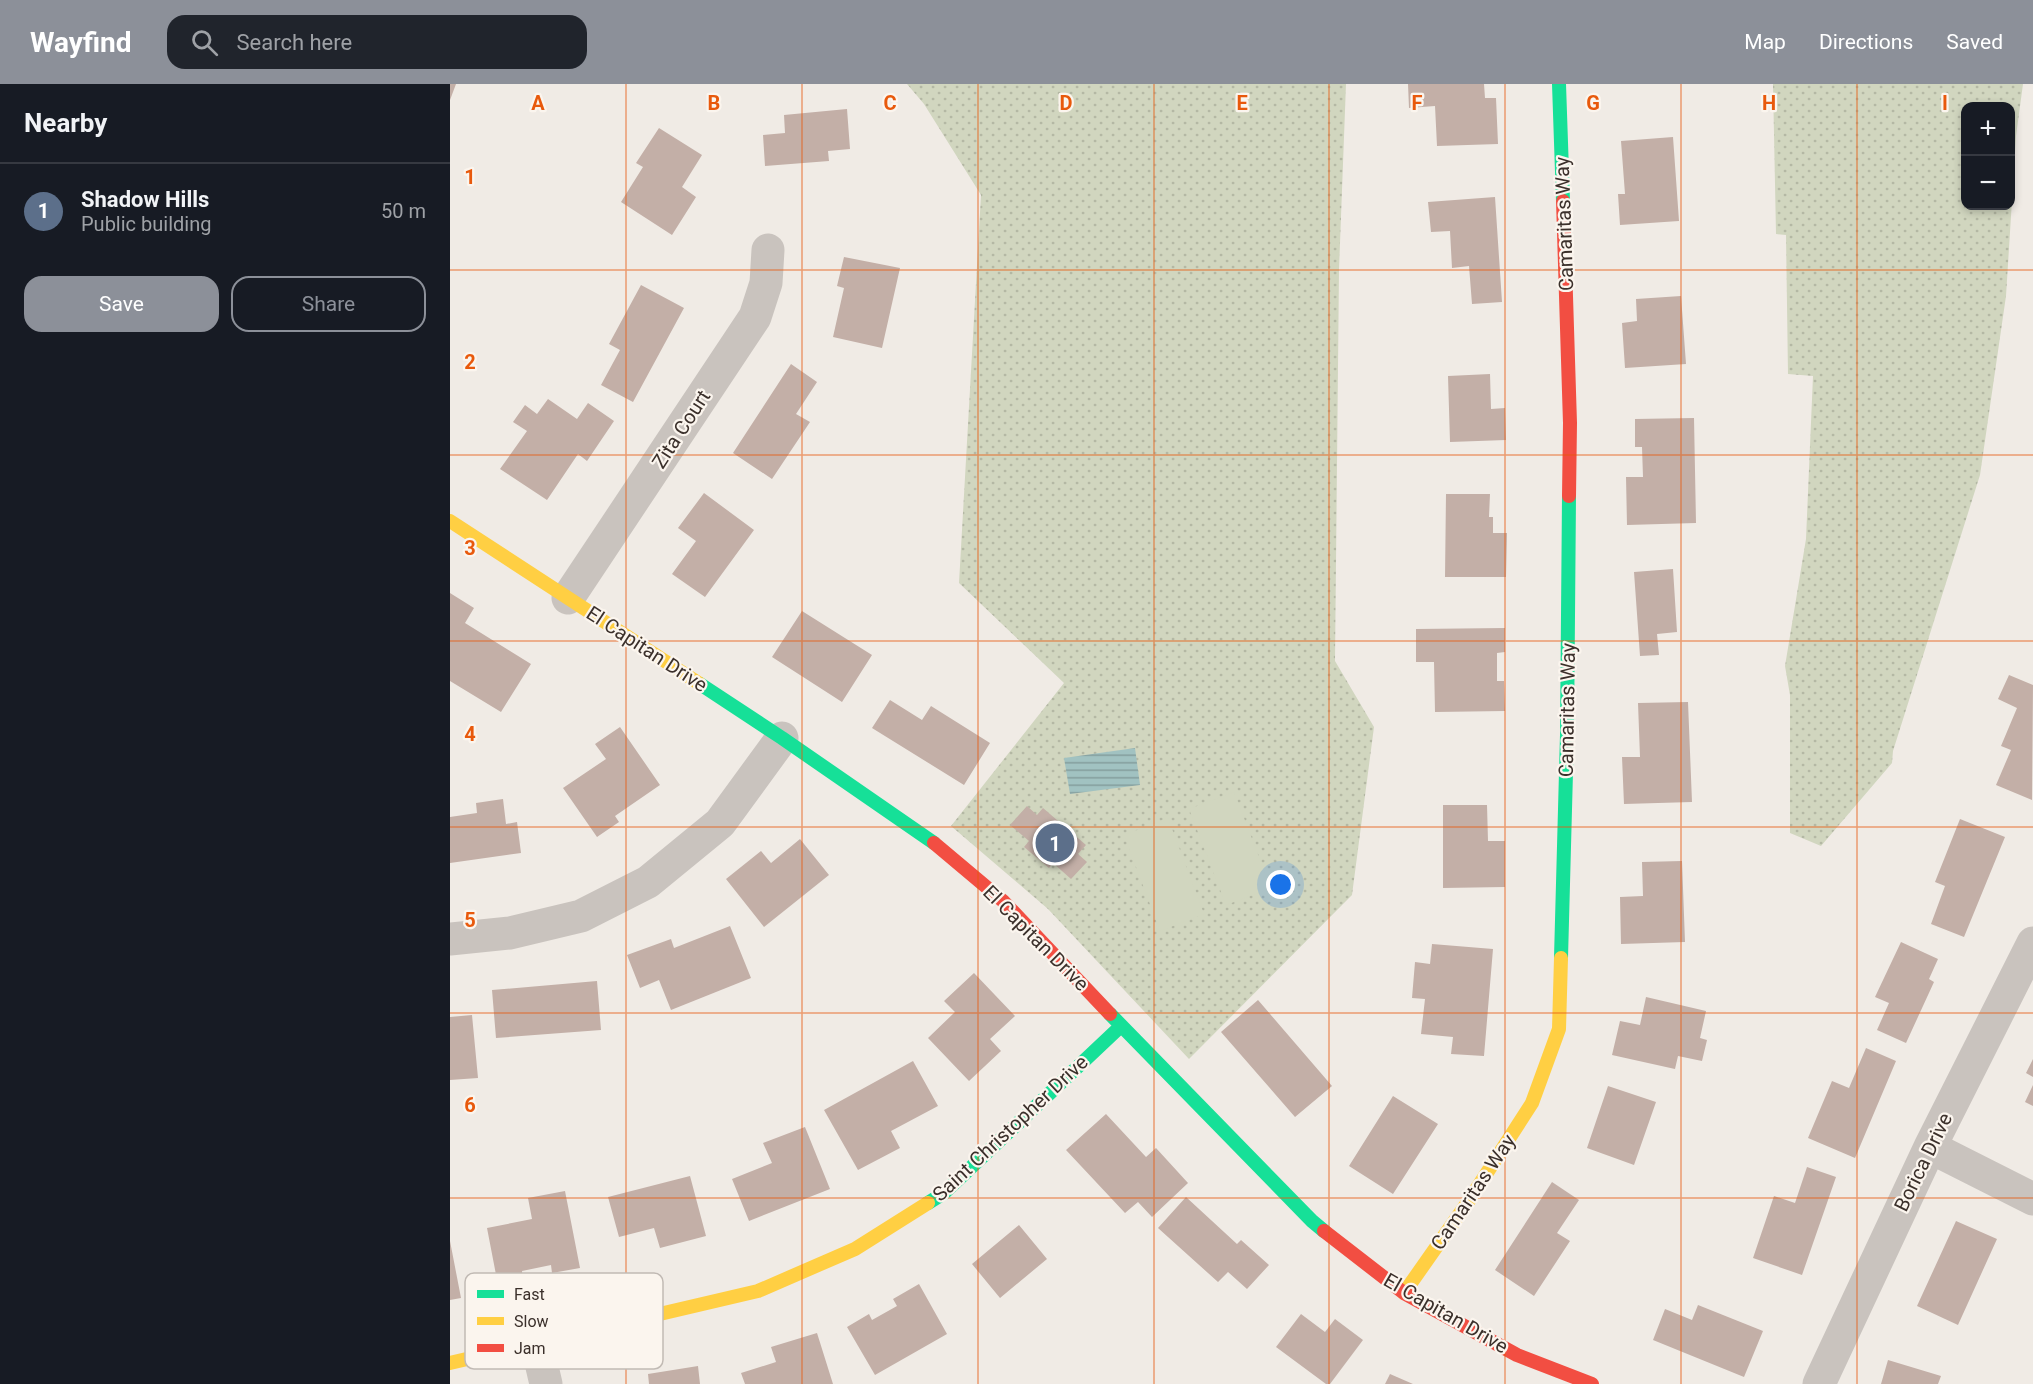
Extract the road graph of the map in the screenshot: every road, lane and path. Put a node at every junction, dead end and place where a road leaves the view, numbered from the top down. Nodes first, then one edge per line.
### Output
1 (1559, 84) edge
2 (768, 250) dead end
3 (450, 521) edge
4 (568, 598) junction
5 (782, 738) junction
6 (450, 939) edge
7 (2033, 943) edge
8 (1121, 1026) junction
9 (1930, 1147) junction
10 (2033, 1199) edge
11 (1404, 1293) junction
12 (663, 1312) edge
13 (465, 1359) edge
14 (450, 1363) edge
15 (543, 1369) edge
16 (546, 1384) edge
17 (1592, 1384) edge
18 (1818, 1384) edge

1 - 11 street, Camaritas Way
2 - 4 street, Zita Court
3 - 4 street, El Capitan Drive
4 - 5 street, El Capitan Drive
5 - 6 street
5 - 8 street, El Capitan Drive
7 - 9 street, Borica Drive
8 - 11 street, El Capitan Drive
8 - 12 street, Saint Christopher Drive
9 - 10 street
9 - 18 street, Borica Drive
11 - 17 street, El Capitan Drive
13 - 14 street, Saint Christopher Drive
15 - 16 street

